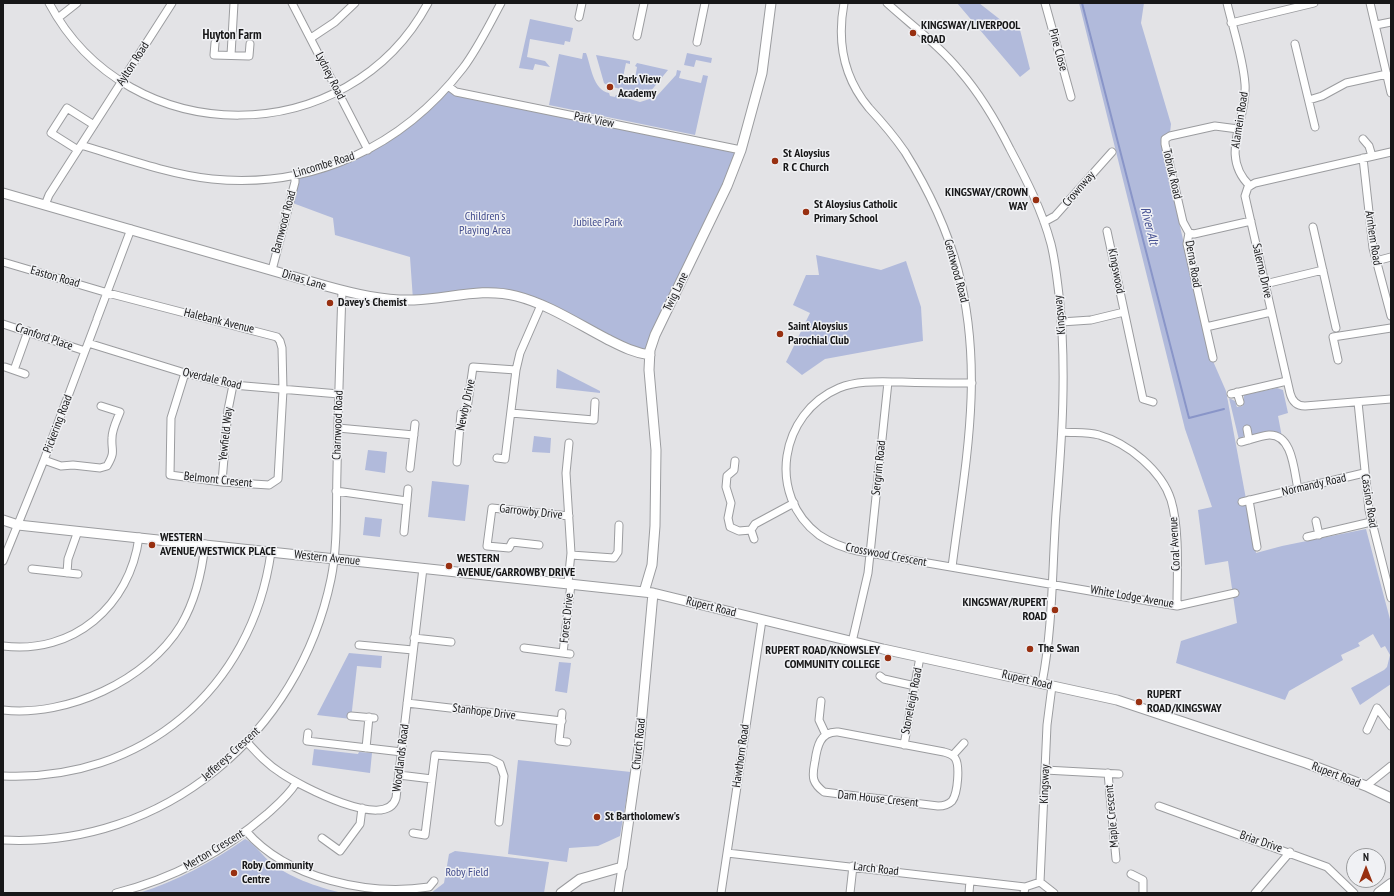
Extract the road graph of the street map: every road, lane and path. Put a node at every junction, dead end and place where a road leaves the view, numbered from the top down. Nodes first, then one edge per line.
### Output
1 (49, 3) edge
2 (77, 3) edge
3 (172, 3) edge
4 (234, 3) edge
5 (292, 3) edge
6 (356, 3) edge
7 (428, 3) edge
8 (501, 3) edge
9 (582, 3) edge
10 (644, 3) edge
11 (705, 3) edge
12 (771, 3) edge
13 (844, 3) edge
14 (887, 3) edge
15 (1045, 3) edge
16 (1227, 3) edge
17 (1314, 3) edge
18 (1370, 3) edge
19 (579, 17) dead end
20 (58, 18) junction
21 (1391, 22) edge
22 (1232, 23) junction
23 (1376, 25) junction
24 (637, 36) dead end
25 (311, 38) junction
26 (697, 42) dead end
27 (215, 43) dead end
28 (250, 44) dead end
29 (1295, 44) dead end
30 (231, 55) junction
31 (1387, 74) junction
32 (122, 81) junction
33 (448, 86) junction
34 (338, 91) junction
35 (1391, 93) edge
36 (1071, 98) dead end
37 (1309, 100) junction
38 (94, 125) junction
39 (1315, 127) dead end
40 (1238, 129) junction
41 (1363, 139) dead end
42 (79, 148) junction
43 (368, 150) junction
44 (741, 150) junction
45 (1112, 152) dead end
46 (1391, 152) edge
47 (1372, 156) junction
48 (1363, 158) junction
49 (294, 175) junction
50 (1250, 186) junction
51 (3, 193) edge
52 (45, 205) junction
53 (1250, 221) junction
54 (1044, 222) junction
55 (1313, 227) dead end
56 (131, 230) junction
57 (1107, 231) dead end
58 (1189, 233) junction
59 (1315, 235) junction
60 (1306, 237) dead end
61 (1391, 257) edge
62 (1376, 261) junction
63 (3, 262) edge
64 (272, 270) junction
65 (1323, 270) junction
66 (1265, 284) junction
67 (342, 291) junction
68 (108, 293) junction
69 (541, 305) junction
70 (1124, 312) junction
71 (1271, 312) junction
72 (1391, 316) edge
73 (1062, 322) junction
74 (3, 324) edge
75 (1326, 324) dead end
76 (1206, 327) junction
77 (1391, 328) edge
78 (28, 332) junction
79 (88, 343) junction
80 (85, 352) junction
81 (650, 355) junction
82 (1213, 358) dead end
83 (1338, 360) dead end
84 (5, 367) dead end
85 (14, 370) junction
86 (516, 370) junction
87 (25, 374) dead end
88 (185, 374) junction
89 (1287, 381) junction
90 (888, 382) junction
91 (972, 383) junction
92 (233, 386) junction
93 (283, 390) junction
94 (339, 394) junction
95 (1391, 399) edge
96 (595, 402) dead end
97 (1153, 402) dead end
98 (1240, 402) dead end
99 (1358, 402) junction
100 (101, 406) dead end
101 (511, 413) junction
102 (415, 424) dead end
103 (338, 428) junction
104 (1247, 429) dead end
105 (1063, 432) junction
106 (414, 436) junction
107 (1249, 440) junction
108 (1240, 442) dead end
109 (570, 443) dead end
110 (497, 458) dead end
111 (44, 460) junction
112 (735, 461) dead end
113 (457, 462) dead end
114 (410, 468) dead end
115 (1364, 473) junction
116 (222, 482) junction
117 (408, 489) dead end
118 (1298, 489) junction
119 (336, 491) junction
120 (1264, 496) junction
121 (407, 501) junction
122 (794, 503) junction
123 (1266, 505) dead end
124 (569, 516) junction
125 (3, 520) edge
126 (1316, 521) dead end
127 (1371, 522) junction
128 (18, 525) junction
129 (619, 525) dead end
130 (751, 530) junction
131 (78, 531) junction
132 (404, 532) dead end
133 (1319, 535) junction
134 (140, 537) junction
135 (1307, 537) dead end
136 (754, 539) dead end
137 (205, 544) junction
138 (539, 545) dead end
139 (1257, 547) dead end
140 (271, 552) junction
141 (870, 553) junction
142 (571, 555) junction
143 (334, 558) junction
144 (3, 561) edge
145 (952, 567) junction
146 (423, 568) junction
147 (32, 569) dead end
148 (67, 573) junction
149 (78, 574) dead end
150 (569, 583) junction
151 (1052, 583) junction
152 (648, 592) junction
153 (1235, 593) dead end
154 (1391, 598) edge
155 (1177, 606) junction
156 (762, 620) junction
157 (414, 638) junction
158 (451, 642) dead end
159 (852, 642) junction
160 (359, 645) dead end
161 (3, 646) edge
162 (524, 648) dead end
163 (413, 650) junction
164 (920, 657) junction
165 (880, 676) dead end
166 (1042, 683) junction
167 (915, 686) junction
168 (1052, 686) junction
169 (821, 701) dead end
170 (407, 703) junction
171 (3, 710) edge
172 (351, 716) dead end
173 (1391, 726) edge
174 (1366, 730) dead end
175 (308, 733) dead end
176 (826, 735) junction
177 (247, 742) junction
178 (567, 742) dead end
179 (964, 743) dead end
180 (904, 745) junction
181 (366, 748) junction
182 (402, 752) junction
183 (953, 755) junction
184 (1391, 766) edge
185 (1045, 770) junction
186 (1108, 773) junction
187 (1119, 774) dead end
188 (399, 775) junction
189 (3, 776) edge
190 (432, 778) junction
191 (296, 783) junction
192 (1366, 786) junction
193 (1391, 798) edge
194 (1159, 806) dead end
195 (362, 808) junction
196 (499, 822) dead end
197 (246, 831) junction
198 (413, 833) dead end
199 (322, 838) dead end
200 (3, 840) edge
201 (1290, 852) junction
202 (727, 853) junction
203 (1116, 859) dead end
204 (853, 866) junction
205 (622, 867) junction
206 (1131, 874) dead end
207 (434, 881) dead end
208 (970, 881) junction
209 (1040, 882) junction
210 (1391, 884) edge
211 (1024, 890) edge
212 (116, 893) edge
213 (561, 893) edge
214 (618, 893) edge
215 (721, 893) edge
216 (850, 893) edge
217 (969, 893) edge
218 (1054, 893) edge
219 (1143, 893) edge
220 (1255, 893) edge
221 (1354, 893) edge
222 (1379, 893) edge

1 - 20 street
2 - 20 street
3 - 32 street, Aylton Road
4 - 30 street
5 - 25 street, Lydney Road
6 - 25 street
7 - 34 street
8 - 33 street, Lincombe Road
9 - 19 street
10 - 24 street
11 - 26 street
12 - 44 street, Twig Lane
13 - 91 street, Gentwood Road
14 - 54 street, Kingsway
15 - 36 street, Pine Close
16 - 22 street, Alamein Road
17 - 22 street
18 - 23 street
20 - 32 street
21 - 23 street
22 - 40 street, Alamein Road
23 - 31 street
25 - 34 street, Lydney Road
27 - 30 street
28 - 30 street
29 - 37 street
31 - 35 street
31 - 37 street
32 - 34 street
32 - 38 street, Aylton Road
33 - 43 street, Lincombe Road
33 - 44 street, Park View
34 - 43 street, Lydney Road
37 - 39 street
38 - 42 street, Aylton Road
38 - 42 street
40 - 50 street, Alamein Road
40 - 58 street, Tobruk Road
41 - 47 street
42 - 49 street, Lincombe Road
42 - 52 street, Aylton Road
43 - 49 street, Lincombe Road
44 - 81 street, Twig Lane
45 - 54 street, Crownway
46 - 47 street
47 - 48 street
48 - 50 street
48 - 62 street, Arnhem Road
49 - 64 street, Barnwood Road
50 - 53 street, Salerno Drive
51 - 52 street, Dinas Lane
52 - 56 street, Dinas Lane
53 - 58 street, Derna Road
53 - 66 street, Salerno Drive
54 - 73 street, Kingsway
55 - 59 street
56 - 64 street, Dinas Lane
56 - 68 street
57 - 70 street, Kingswood
58 - 76 street, Derna Road
59 - 60 street
59 - 65 street
61 - 62 street
62 - 72 street, Arnhem Road
63 - 68 street, Easton Road
64 - 67 street, Dinas Lane
65 - 66 street
65 - 75 street
66 - 71 street, Salerno Drive
67 - 69 street, Dinas Lane
67 - 94 street, Charnwood Road
68 - 79 street, Pickering Road
68 - 93 street, Halebank Avenue
69 - 81 street, Dinas Lane
69 - 86 street
70 - 73 street
70 - 97 street, Kingswood
71 - 76 street
71 - 89 street, Salerno Drive
73 - 105 street, Kingsway
74 - 78 street, Cranford Place
76 - 82 street, Derna Road
77 - 83 street
78 - 80 street, Cranford Place
78 - 85 street
79 - 80 street, Pickering Road
79 - 88 street, Overdale Road
80 - 111 street, Pickering Road
81 - 152 street, Twig Lane
84 - 85 street
85 - 87 street
86 - 101 street
86 - 113 street, Newby Drive
88 - 92 street, Overdale Road
88 - 116 street, Belmont Cresent
89 - 98 street
89 - 99 street, Salerno Drive
90 - 91 street, Crosswood Crescent
90 - 122 street, Crosswood Crescent
90 - 141 street, Sergrim Road
91 - 145 street, Gentwood Road
92 - 93 street, Overdale Road
92 - 116 street, Yewfield Way
93 - 94 street, Overdale Road
93 - 116 street, Belmont Cresent
94 - 103 street, Charnwood Road
95 - 99 street, Salerno Drive
96 - 101 street
99 - 115 street, Cassino Road
100 - 111 street
101 - 110 street
102 - 106 street
103 - 106 street
103 - 119 street, Charnwood Road
104 - 107 street
105 - 151 street, Kingsway
105 - 155 street, Coral Avenue
106 - 114 street
107 - 108 street
107 - 118 street
109 - 124 street, Garrowby Drive
111 - 128 street, Pickering Road
112 - 130 street
115 - 118 street, Normandy Road
115 - 127 street, Cassino Road
117 - 121 street
118 - 120 street, Normandy Road
119 - 121 street
119 - 143 street, Charnwood Road
120 - 123 street
120 - 139 street, Normandy Road
121 - 132 street
122 - 130 street
122 - 141 street, Crosswood Crescent
124 - 138 street, Garrowby Drive
124 - 142 street, Garrowby Drive
125 - 128 street, Western Avenue
126 - 133 street
127 - 133 street
127 - 154 street, Cassino Road
128 - 131 street, Western Avenue
128 - 144 street, Pickering Road
129 - 142 street
130 - 136 street
131 - 134 street, Western Avenue
131 - 148 street
133 - 135 street
134 - 137 street, Western Avenue
134 - 161 street
137 - 140 street, Western Avenue
137 - 171 street
140 - 143 street, Western Avenue
140 - 189 street
141 - 145 street, Crosswood Crescent
141 - 159 street, Sergrim Road
142 - 150 street, Garrowby Drive
143 - 146 street, Western Avenue
143 - 177 street, Jeffereys Crescent
145 - 151 street, Crosswood Crescent
146 - 150 street, Western Avenue
146 - 157 street, Woodlands Road
147 - 148 street
148 - 149 street
150 - 152 street, Western Avenue
150 - 162 street, Forest Drive
151 - 155 street, White Lodge Avenue
151 - 166 street, Kingsway
152 - 156 street, Rupert Road
152 - 205 street, Church Road
153 - 155 street, White Lodge Avenue
156 - 159 street, Rupert Road
156 - 202 street, Hawthorn Road
157 - 158 street
157 - 163 street, Woodlands Road
159 - 164 street, Rupert Road
160 - 163 street
163 - 170 street, Woodlands Road
164 - 166 street, Rupert Road
164 - 167 street, Stoneleigh Road
165 - 167 street
166 - 168 street, Rupert Road
167 - 180 street, Stoneleigh Road
168 - 185 street, Kingsway
168 - 192 street, Rupert Road
169 - 176 street
170 - 178 street, Stanhope Drive
170 - 182 street, Woodlands Road
172 - 181 street
173 - 174 street
175 - 181 street
176 - 180 street
176 - 183 street, Dam House Cresent
177 - 191 street, Woodlands Road
177 - 200 street, Jeffereys Crescent
179 - 183 street
180 - 183 street
181 - 182 street
182 - 188 street, Woodlands Road
184 - 192 street
185 - 186 street, Maple Crescent
185 - 209 street, Kingsway
186 - 187 street, Maple Crescent
186 - 203 street, Maple Crescent
188 - 190 street
188 - 195 street, Woodlands Road
190 - 196 street
190 - 198 street
191 - 195 street, Woodlands Road
191 - 197 street, Merton Crescent
192 - 193 street, Rupert Road
194 - 201 street, Briar Drive
195 - 199 street
197 - 207 street
197 - 212 street, Merton Crescent
201 - 220 street
201 - 221 street, Briar Drive
202 - 204 street, Larch Road
202 - 215 street, Hawthorn Road
204 - 208 street, Larch Road
204 - 216 street
205 - 213 street
205 - 214 street, Church Road
206 - 219 street
208 - 211 street, Larch Road
208 - 217 street
209 - 211 street
209 - 218 street
210 - 222 main road

